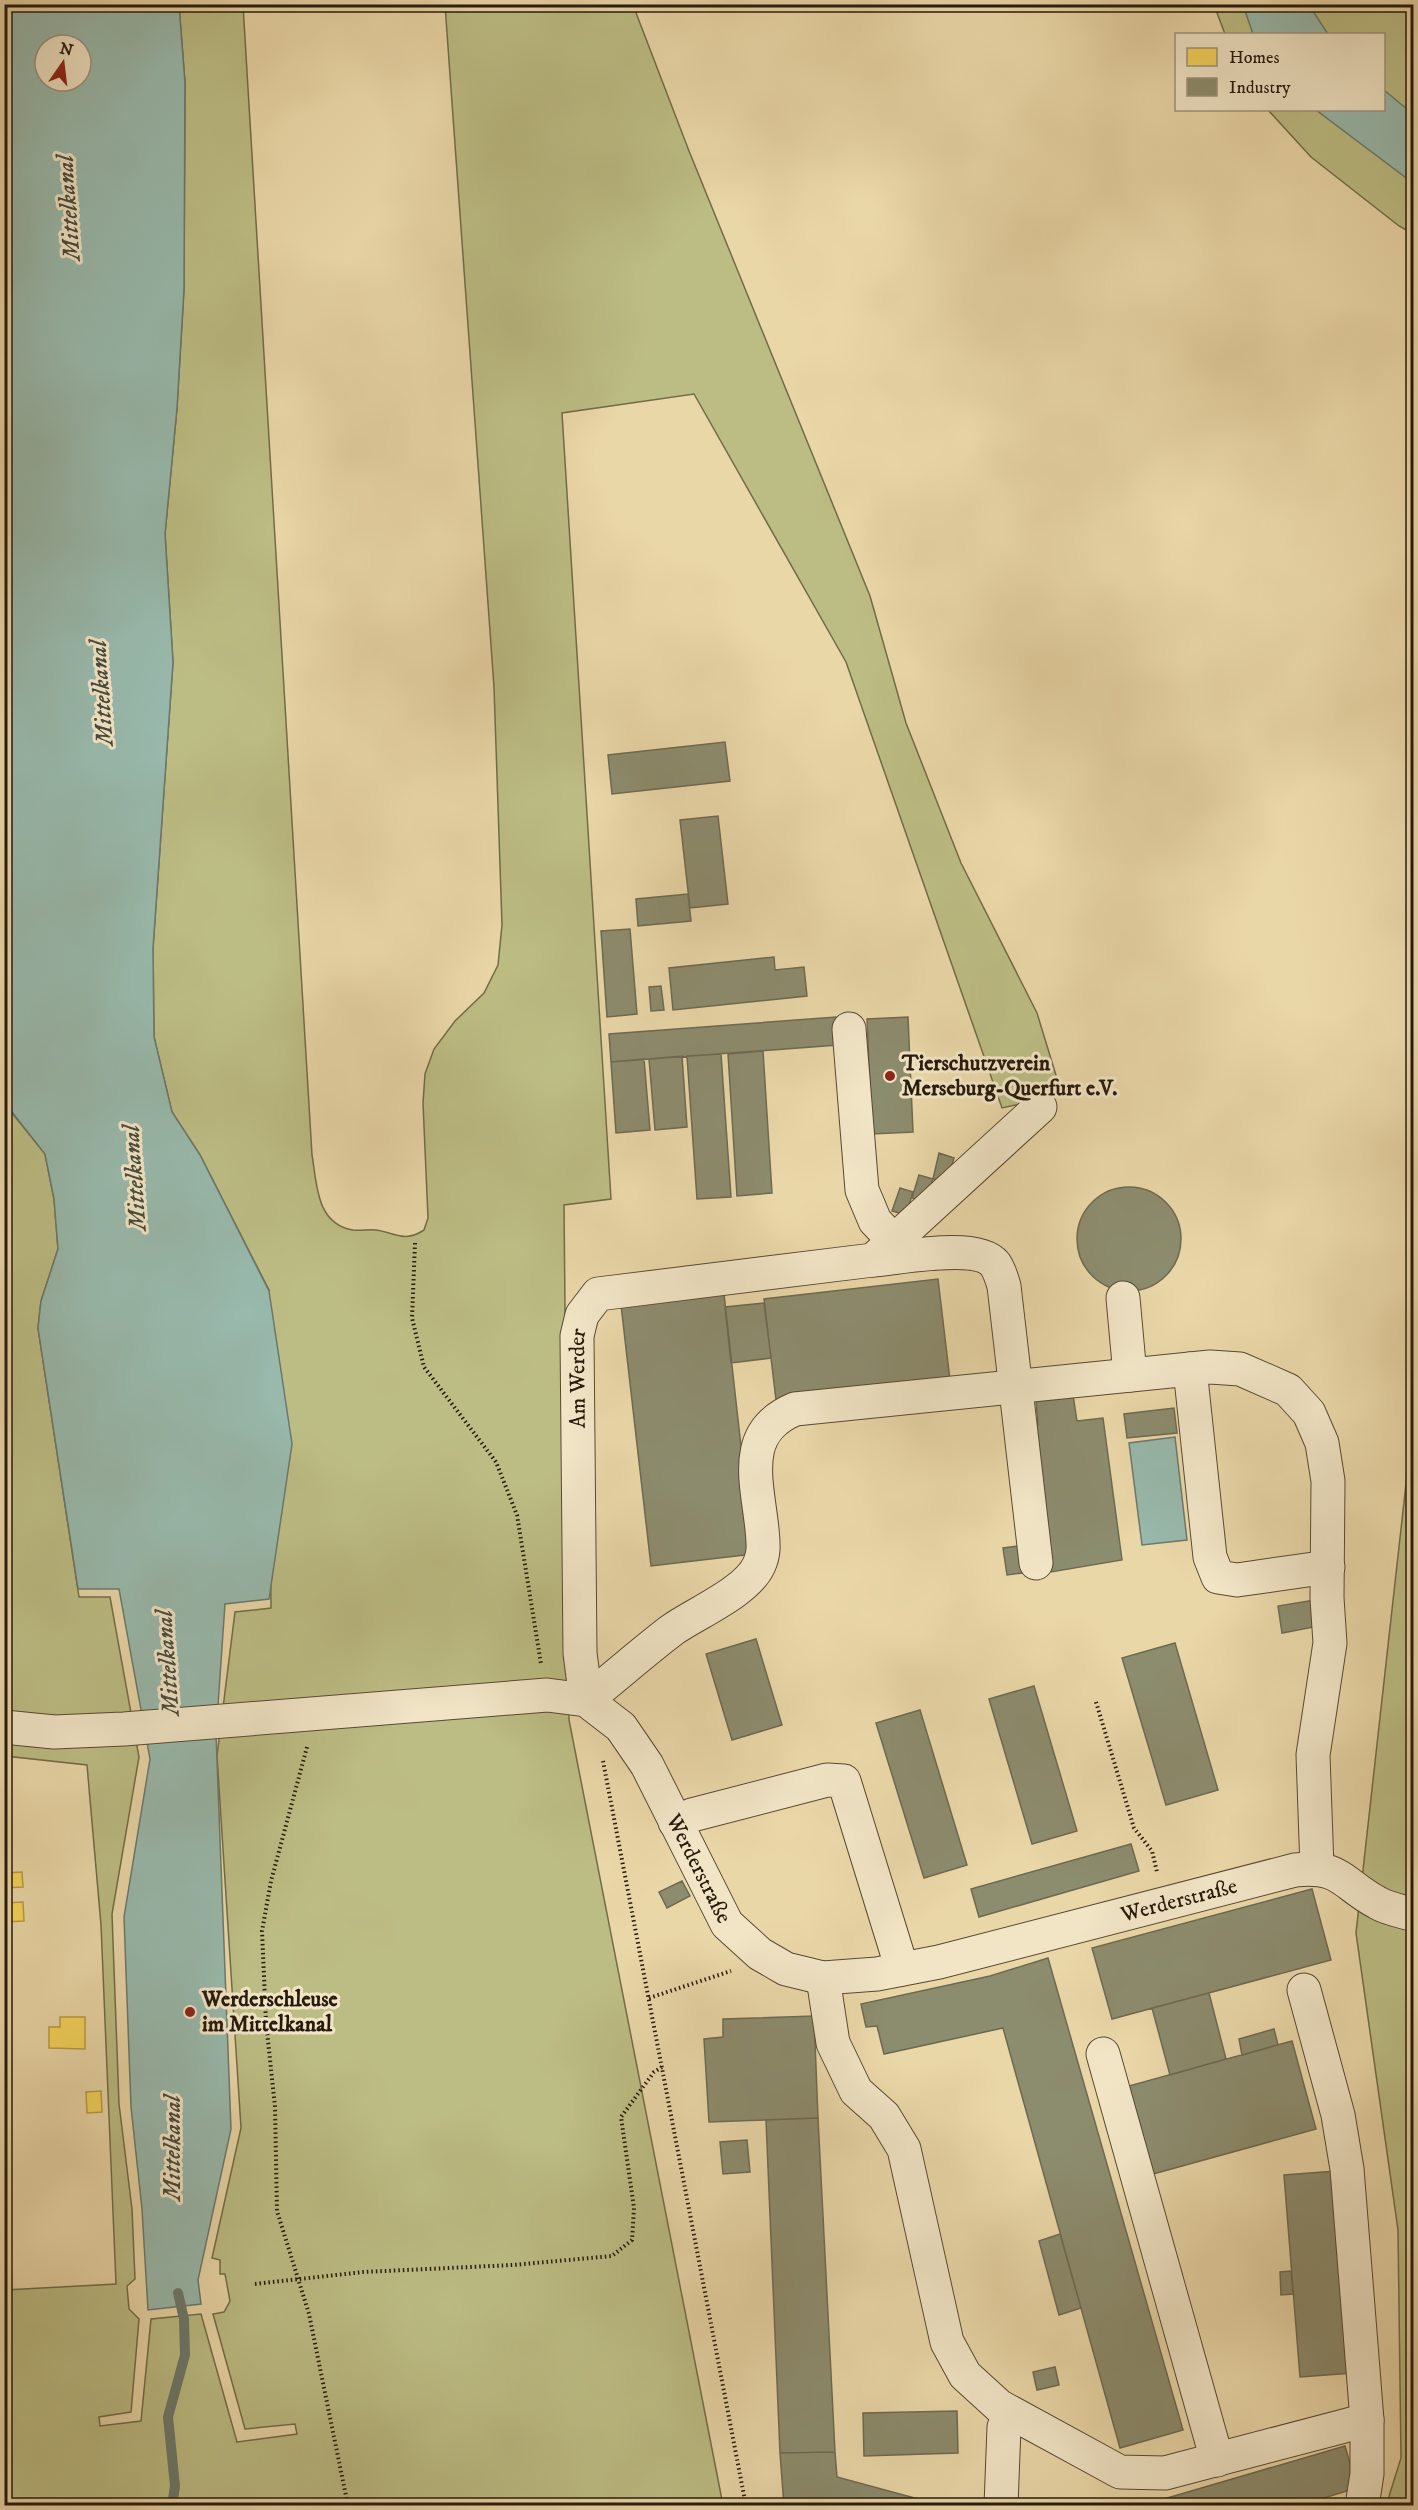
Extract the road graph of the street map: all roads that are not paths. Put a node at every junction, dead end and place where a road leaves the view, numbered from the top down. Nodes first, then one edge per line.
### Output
1 (849, 1029) dead end
2 (1040, 1107) dead end
3 (884, 1251) junction
4 (1123, 1298) dead end
5 (1190, 1370) junction
6 (1130, 1375) junction
7 (1016, 1387) junction
8 (1036, 1563) dead end
9 (1328, 1567) junction
10 (586, 1700) junction
11 (4, 1727) edge
12 (675, 1822) junction
13 (1317, 1868) junction
14 (1413, 1915) edge
15 (902, 1969) junction
16 (823, 1978) junction
17 (1304, 1990) dead end
18 (1103, 2054) dead end
19 (1011, 2413) junction
20 (1367, 2420) junction
21 (1217, 2460) junction
22 (1001, 2505) edge
23 (1362, 2505) edge

1 - 3 street
2 - 3 street
3 - 7 street, Am Werder
3 - 10 street, Am Werder
4 - 6 street
5 - 6 street
5 - 9 street
5 - 9 street
6 - 7 street
7 - 8 street, Am Werder
7 - 10 street
9 - 13 street
10 - 11 street
10 - 12 street, Werderstraße
12 - 15 street
12 - 16 street, Werderstraße
13 - 14 street, Werderstraße
13 - 15 street, Werderstraße
15 - 16 street, Werderstraße
16 - 19 street
17 - 20 street
18 - 21 street
19 - 21 street
19 - 22 street
20 - 21 street
20 - 23 street

